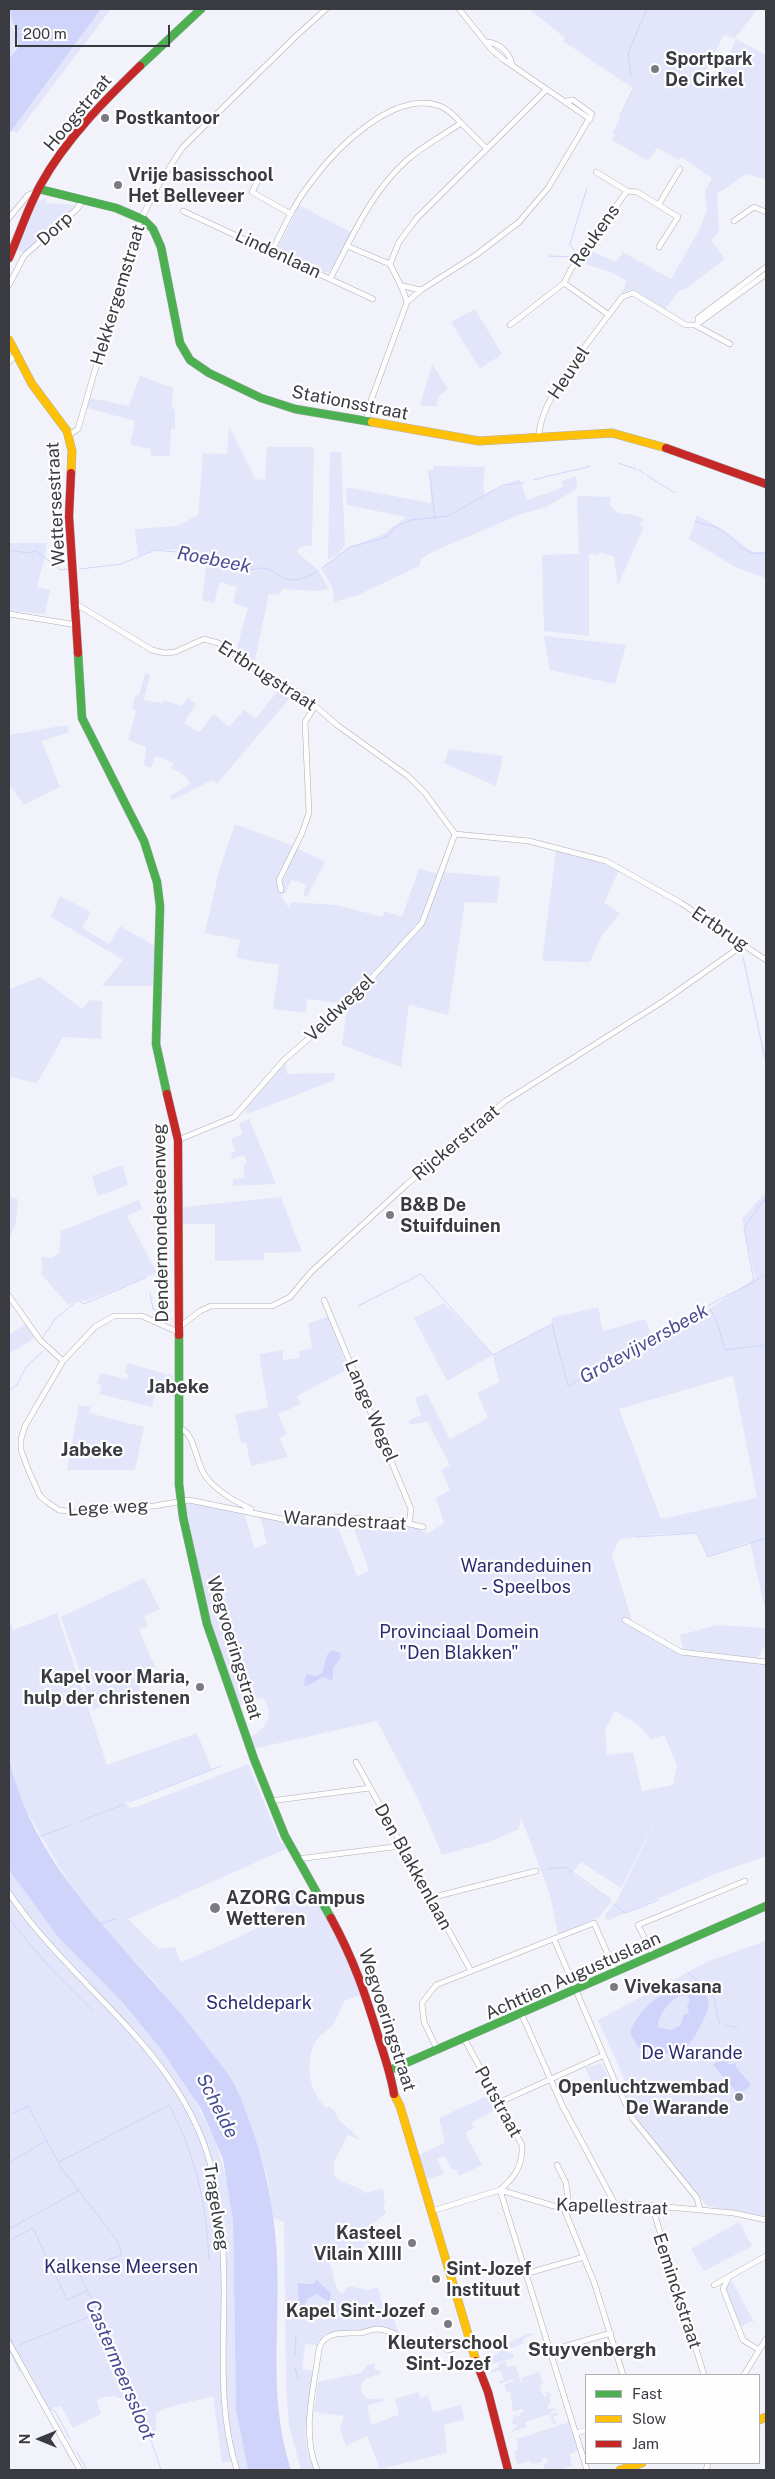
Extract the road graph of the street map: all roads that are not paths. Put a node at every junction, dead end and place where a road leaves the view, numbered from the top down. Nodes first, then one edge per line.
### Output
1 (201, 9) edge
2 (326, 9) edge
3 (459, 9) edge
4 (546, 90) junction
5 (461, 123) junction
6 (486, 148) junction
7 (680, 169) dead end
8 (596, 172) dead end
9 (262, 173) dead end
10 (38, 191) junction
11 (627, 191) junction
12 (83, 199) junction
13 (659, 204) junction
14 (183, 211) dead end
15 (766, 212) edge
16 (291, 214) junction
17 (9, 218) edge
18 (141, 219) junction
19 (734, 221) dead end
20 (347, 246) junction
21 (659, 247) dead end
22 (12, 250) junction
23 (272, 251) junction
24 (24, 256) junction
25 (9, 258) edge
26 (390, 264) junction
27 (766, 267) edge
28 (766, 274) edge
29 (330, 279) junction
30 (564, 283) junction
31 (9, 285) edge
32 (403, 286) junction
33 (421, 290) junction
34 (733, 295) junction
35 (373, 298) dead end
36 (407, 302) junction
37 (610, 315) junction
38 (697, 324) junction
39 (510, 325) dead end
40 (9, 340) edge
41 (730, 344) dead end
42 (15, 355) junction
43 (9, 362) edge
44 (366, 422) junction
45 (69, 435) junction
46 (540, 436) junction
47 (766, 484) edge
48 (76, 604) junction
49 (9, 614) edge
50 (77, 625) junction
51 (315, 706) junction
52 (455, 834) junction
53 (281, 890) dead end
54 (743, 945) junction
55 (766, 960) edge
56 (178, 1140) junction
57 (9, 1296) edge
58 (324, 1300) dead end
59 (178, 1330) junction
60 (63, 1361) junction
61 (178, 1427) junction
62 (181, 1502) junction
63 (266, 1515) junction
64 (183, 1518) joint
65 (409, 1523) junction
66 (423, 1527) dead end
67 (625, 1620) dead end
68 (766, 1662) edge
69 (356, 1762) dead end
70 (370, 1788) junction
71 (270, 1801) junction
72 (401, 1846) junction
73 (297, 1858) junction
74 (536, 1871) dead end
75 (745, 1881) dead end
76 (9, 1892) edge
77 (430, 1898) junction
78 (766, 1906) edge
79 (554, 1939) junction
80 (654, 1957) junction
81 (471, 1971) junction
82 (617, 1974) junction
83 (577, 1991) junction
84 (522, 2015) junction
85 (465, 2040) junction
86 (438, 2051) junction
87 (604, 2055) junction
88 (390, 2070) junction
89 (550, 2078) junction
90 (498, 2103) junction
91 (557, 2165) dead end
92 (500, 2190) junction
93 (616, 2204) junction
94 (652, 2206) junction
95 (566, 2209) junction
96 (700, 2210) junction
97 (432, 2212) junction
98 (766, 2220) edge
99 (766, 2256) edge
100 (584, 2257) junction
101 (525, 2274) junction
102 (728, 2279) junction
103 (714, 2285) dead end
104 (611, 2332) junction
105 (766, 2339) edge
106 (9, 2343) edge
107 (470, 2344) junction
108 (759, 2350) junction
109 (550, 2351) junction
110 (623, 2374) edge
111 (704, 2374) edge
112 (745, 2374) edge
113 (585, 2430) edge
114 (576, 2434) junction
115 (585, 2463) edge
116 (639, 2464) edge
117 (80, 2470) edge
118 (237, 2470) edge
119 (317, 2470) edge
120 (508, 2470) edge
121 (620, 2470) edge

1 - 10 main road, Hoogstraat
2 - 18 street, Hekkergemstraat
3 - 4 street
4 - 6 street
4 - 33 street
5 - 6 street
5 - 16 street
5 - 20 street
6 - 26 street
7 - 13 street
8 - 11 street, Reukens
9 - 16 street
10 - 12 main road, Stationsstraat
10 - 17 street
10 - 22 main road, Hoogstraat
11 - 13 street, Reukens
11 - 30 street, Reukens
12 - 18 main road, Stationsstraat
12 - 24 street, Dorp
13 - 21 street, Reukens
14 - 23 street, Lindenlaan
15 - 19 street
16 - 23 street
18 - 44 main road, Stationsstraat
18 - 45 street, Hekkergemstraat
20 - 26 street
20 - 29 street
22 - 24 street, Dorp
22 - 25 main road, Hoogstraat
23 - 29 street, Lindenlaan
24 - 31 street, Dorp
26 - 32 street
27 - 34 street
28 - 34 street
29 - 35 street, Lindenlaan
30 - 37 street
30 - 39 street
32 - 33 street
32 - 36 street
33 - 36 street
34 - 38 street
36 - 44 street
37 - 38 street, Heuvel
37 - 46 street, Heuvel
38 - 41 street, Heuvel
40 - 42 main road, Wettersestraat
42 - 43 street
42 - 45 main road, Wettersestraat
44 - 46 main road, Stationsstraat
45 - 48 main road, Wettersestraat
46 - 47 main road, Stationsstraat
48 - 50 main road, Wettersestraat
48 - 51 street, Ertbrugstraat
49 - 50 street
50 - 56 main road, Dendermondesteenweg
51 - 52 street, Ertbrugstraat
51 - 53 street
52 - 54 street, Ertbrug
52 - 56 street, Veldwegel
54 - 55 street, Ertbrug
54 - 59 street, Rijckerstraat
56 - 59 main road, Dendermondesteenweg
57 - 60 street
58 - 65 street, Lange Wegel
59 - 60 street, Lege weg
59 - 61 main road, Dendermondesteenweg
60 - 62 street, Lege weg
61 - 62 main road, Dendermondesteenweg
61 - 63 street, Warandestraat
62 - 63 street, Warandestraat
62 - 64 main road, Dendermondesteenweg
63 - 65 street, Warandestraat
64 - 71 main road, Wegvoeringstraat
65 - 66 street, Warandestraat
67 - 68 street
69 - 70 street, Den Blakkenlaan
70 - 71 street
70 - 72 street, Den Blakkenlaan
71 - 73 main road, Wegvoeringstraat
72 - 73 street
72 - 77 street, Den Blakkenlaan
73 - 88 main road, Wegvoeringstraat
74 - 77 street
75 - 80 street
76 - 118 street, Tragelweg
77 - 81 street, Den Blakkenlaan
78 - 80 main road, Achttien Augustuslaan
79 - 81 street
79 - 82 street
79 - 83 street
80 - 82 main road, Achttien Augustuslaan
81 - 86 street
82 - 83 main road, Achttien Augustuslaan
83 - 84 main road, Achttien Augustuslaan
83 - 87 street
84 - 85 main road, Achttien Augustuslaan
84 - 89 street
85 - 86 main road, Achttien Augustuslaan
85 - 90 street, Putstraat
86 - 88 main road, Achttien Augustuslaan
87 - 89 street
87 - 96 street
88 - 97 main road, Wegvoeringstraat
89 - 90 street
89 - 93 street
90 - 92 street, Putstraat
91 - 95 street
92 - 95 street, Kapellestraat
92 - 97 street
92 - 101 street
93 - 94 street, Kapellestraat
93 - 95 street, Kapellestraat
94 - 96 street, Kapellestraat
94 - 111 street, Eeminckstraat
95 - 100 street
96 - 98 street, Kapellestraat
97 - 107 main road, Wegvoeringstraat
99 - 102 street
100 - 101 street
100 - 104 street
101 - 109 street
102 - 103 street
102 - 108 street
104 - 109 street
104 - 110 street
105 - 108 street
106 - 117 street
107 - 119 street
107 - 120 main road, Wegvoeringstraat
108 - 112 street
109 - 114 street
113 - 114 street
114 - 115 street
116 - 121 main road

